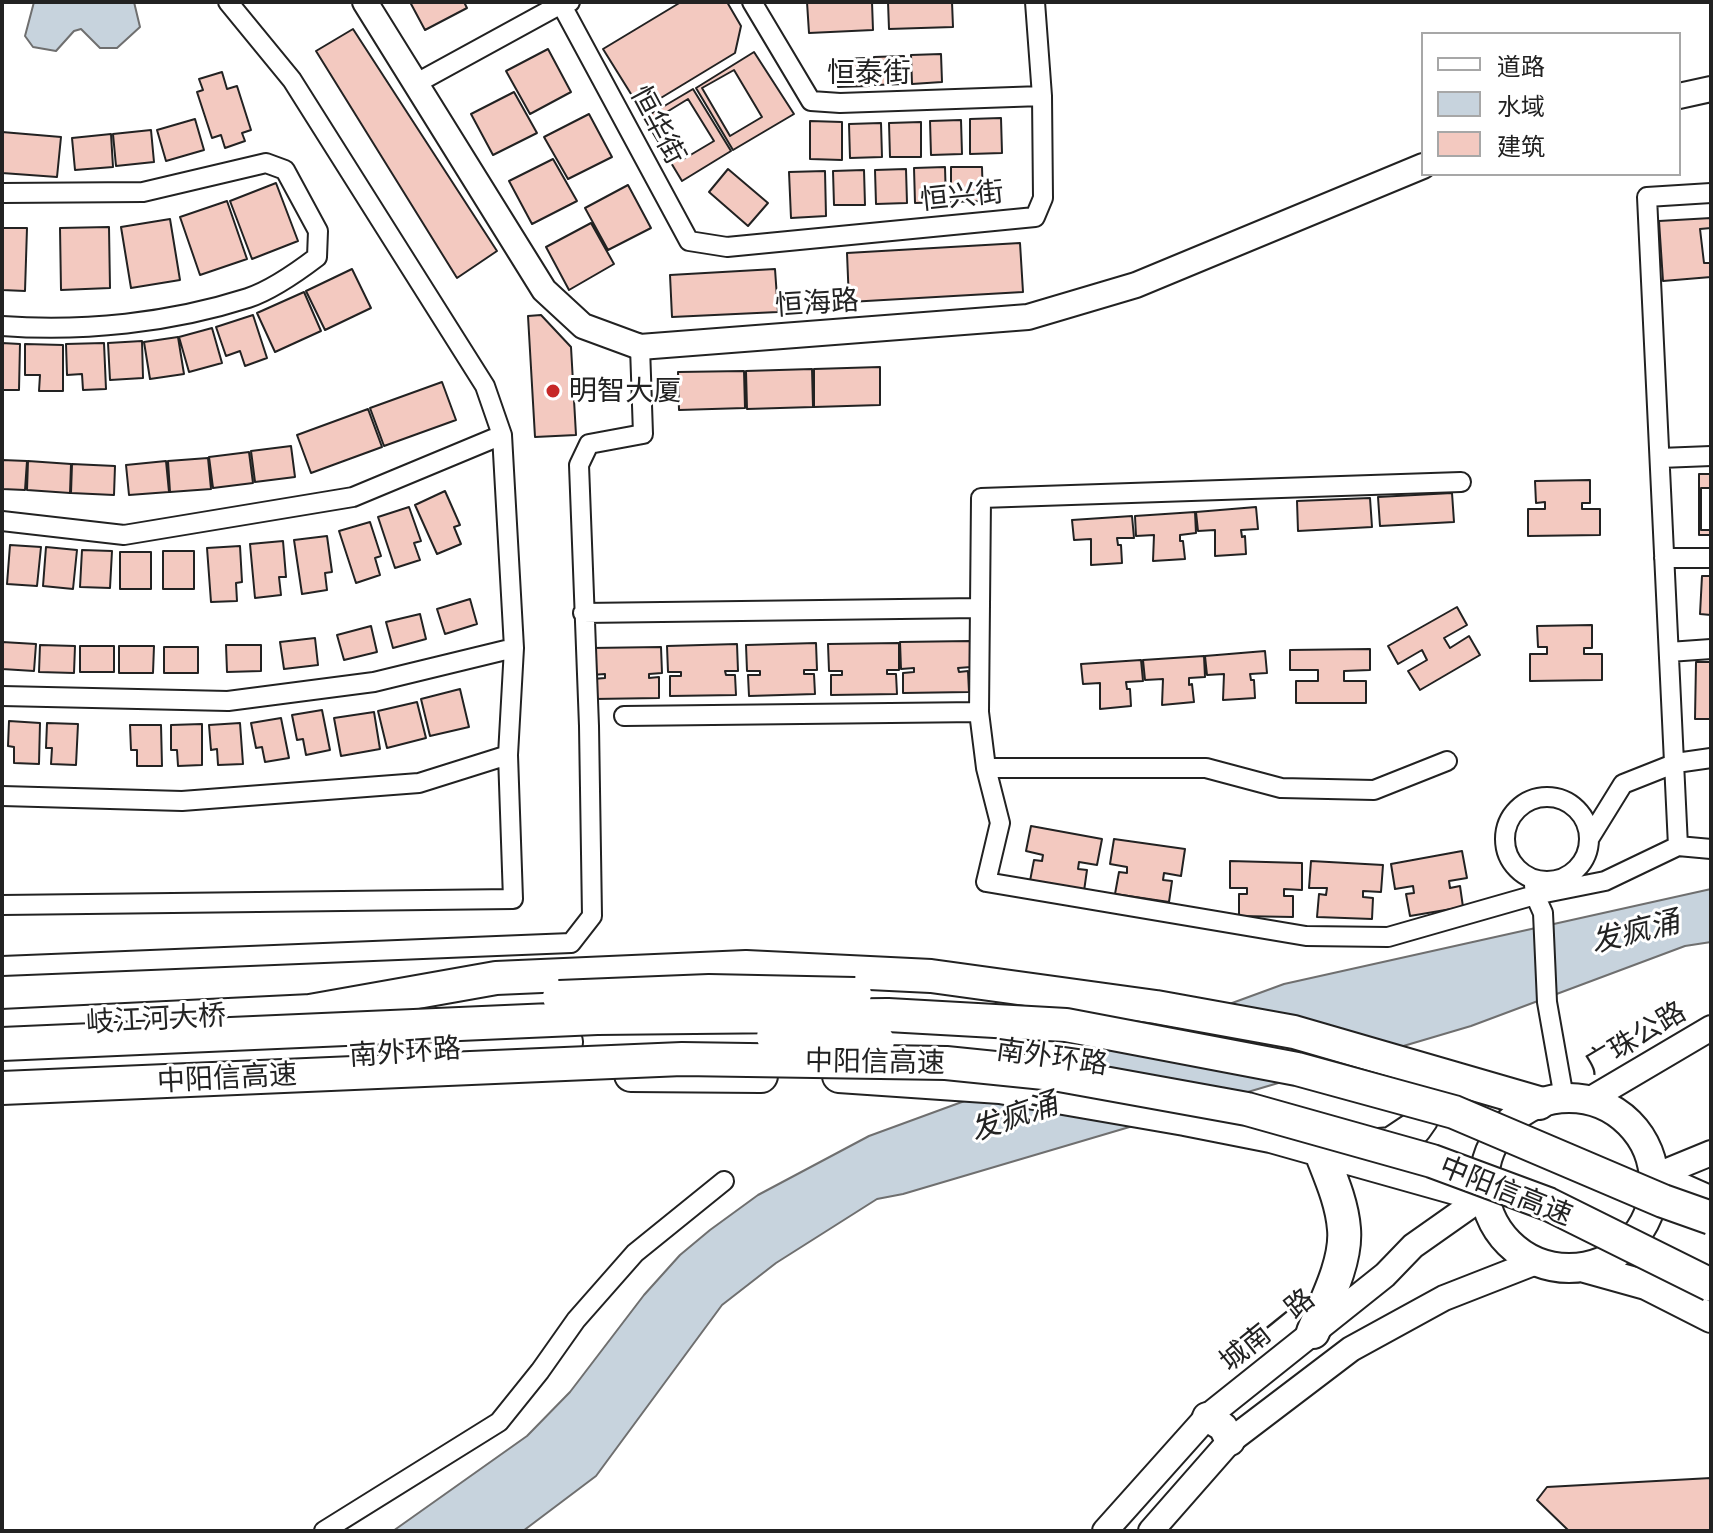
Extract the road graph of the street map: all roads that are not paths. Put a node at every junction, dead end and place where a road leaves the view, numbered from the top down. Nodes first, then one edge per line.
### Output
1 (228, 2) edge
2 (365, 2) edge
3 (752, 2) edge
4 (1035, 2) edge
5 (563, 3) edge
6 (415, 84) junction
7 (1711, 89) edge
8 (1042, 96) junction
9 (1681, 96) edge
10 (1421, 167) edge
11 (2, 193) edge
12 (1711, 193) edge
13 (727, 247) joint
14 (2, 326) edge
15 (640, 347) junction
16 (502, 435) junction
17 (1711, 456) edge
18 (1660, 458) junction
19 (1461, 482) dead end
20 (2, 521) edge
21 (1664, 558) junction
22 (1711, 558) edge
23 (979, 608) junction
24 (583, 613) junction
25 (514, 648) junction
26 (1711, 649) edge
27 (1669, 652) junction
28 (2, 696) edge
29 (979, 712) junction
30 (624, 716) dead end
31 (508, 755) junction
32 (1711, 758) edge
33 (1447, 761) dead end
34 (1676, 763) junction
35 (986, 768) junction
36 (2, 796) edge
37 (1589, 839) junction
38 (1678, 846) junction
39 (1711, 849) edge
40 (1534, 886) junction
41 (2, 905) edge
42 (2, 966) edge
43 (310, 1011) junction
44 (2, 1026) edge
45 (1711, 1028) edge
46 (2, 1044) edge
47 (308, 1058) junction
48 (1398, 1062) junction
49 (2, 1071) edge
50 (2, 1088) edge
51 (1564, 1101) junction
52 (1320, 1150) junction
53 (1711, 1153) edge
54 (1655, 1176) junction
55 (724, 1181) dead end
56 (1484, 1196) junction
57 (1711, 1201) edge
58 (1711, 1215) edge
59 (1536, 1262) junction
60 (1585, 1268) junction
61 (1711, 1268) edge
62 (1711, 1285) edge
63 (1711, 1318) edge
64 (1313, 1332) junction
65 (1207, 1417) junction
66 (1230, 1441) junction
67 (324, 1531) edge
68 (1105, 1531) edge
69 (1151, 1531) edge

1 - 16 street
2 - 6 street, 恒海路
3 - 8 street, 恒泰街
4 - 8 street, 恒兴街
5 - 6 street
5 - 13 street, 恒华街
6 - 15 street, 恒海路
7 - 9 street
8 - 13 street, 恒兴街
10 - 15 street, 恒海路
11 - 14 street
12 - 18 street
15 - 24 street
16 - 20 street
16 - 25 street
17 - 18 street
18 - 21 street
19 - 23 street
21 - 22 street
21 - 27 street
23 - 24 street
23 - 29 street
24 - 42 street
25 - 28 street
25 - 31 street
26 - 27 street
27 - 34 street
29 - 30 street
29 - 35 street
31 - 36 street
31 - 41 street
32 - 34 street
33 - 35 street
34 - 37 street
34 - 38 street
35 - 40 street
37 - 40 street
37 - 40 street
38 - 39 street
38 - 40 street
40 - 51 street
43 - 44 highway, 岐江河大桥
43 - 48 highway
43 - 58 highway, 南外环路, bridge
45 - 51 street, 广珠公路
46 - 58 highway, 中阳信高速, bridge
47 - 49 highway, 岐江河大桥
47 - 52 highway
47 - 61 highway, 南外环路, bridge
48 - 51 highway
48 - 52 highway
50 - 62 highway, 中阳信高速, bridge
51 - 54 main road
51 - 56 main road
52 - 56 highway
52 - 64 highway
53 - 54 street
54 - 57 main road
54 - 60 main road
55 - 67 street
56 - 59 main road
56 - 64 street, 城南一路
59 - 60 main road
59 - 66 street
60 - 63 main road
64 - 65 street, 城南一路
65 - 66 main road
65 - 68 street, 城南一路
66 - 69 street

